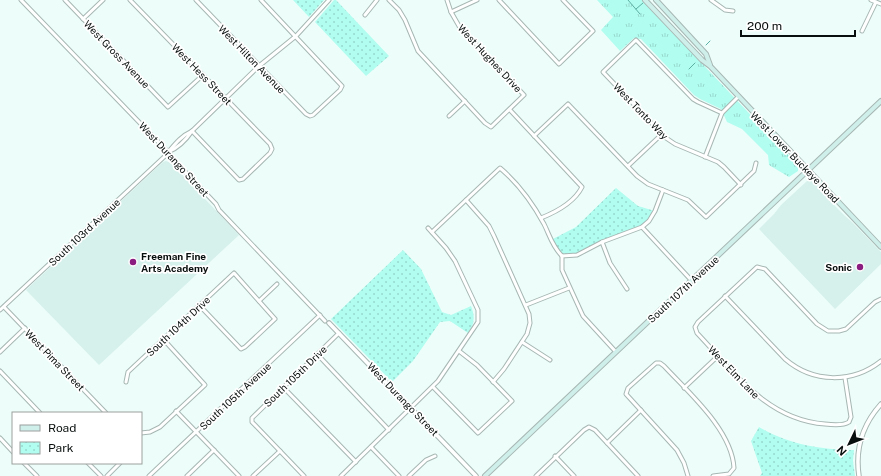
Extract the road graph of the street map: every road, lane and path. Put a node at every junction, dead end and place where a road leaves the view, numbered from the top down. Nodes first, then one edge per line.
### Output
1 (21, 0) edge
2 (65, 0) edge
3 (103, 0) edge
4 (130, 0) edge
5 (196, 0) edge
6 (261, 0) edge
7 (329, 0) edge
8 (377, 0) edge
9 (389, 0) edge
10 (447, 0) edge
11 (477, 0) edge
12 (499, 0) edge
13 (563, 0) edge
14 (646, 0) edge
15 (656, 0) edge
16 (711, 0) edge
17 (871, 0) edge
18 (876, 2) junction
19 (881, 4) edge
20 (733, 11) dead end
21 (451, 12) junction
22 (365, 15) dead end
23 (83, 19) junction
24 (862, 31) dead end
25 (296, 36) junction
26 (259, 66) junction
27 (710, 66) junction
28 (203, 75) junction
29 (738, 97) junction
30 (225, 98) junction
31 (465, 101) junction
32 (881, 101) edge
33 (510, 110) junction
34 (722, 113) junction
35 (449, 116) dead end
36 (192, 131) junction
37 (662, 134) junction
38 (534, 136) junction
39 (168, 152) junction
40 (705, 157) junction
41 (756, 163) dead end
42 (628, 166) junction
43 (808, 171) junction
44 (741, 185) junction
45 (663, 190) junction
46 (466, 200) junction
47 (541, 218) junction
48 (642, 227) junction
49 (428, 228) dead end
50 (432, 232) junction
51 (602, 242) junction
52 (881, 247) edge
53 (562, 256) junction
54 (692, 281) junction
55 (277, 284) dead end
56 (569, 288) junction
57 (627, 289) dead end
58 (725, 296) junction
59 (881, 299) edge
60 (259, 301) junction
61 (200, 306) junction
62 (526, 306) junction
63 (4, 307) junction
64 (0, 310) edge
65 (320, 315) junction
66 (327, 322) joint
67 (25, 328) junction
68 (339, 333) junction
69 (164, 340) junction
70 (522, 342) junction
71 (459, 351) junction
72 (0, 352) edge
73 (616, 352) junction
74 (317, 354) junction
75 (718, 356) junction
76 (550, 360) dead end
77 (881, 361) edge
78 (0, 371) edge
79 (845, 378) junction
80 (126, 382) dead end
81 (493, 382) junction
82 (283, 387) junction
83 (433, 387) junction
84 (684, 388) junction
85 (881, 404) edge
86 (411, 408) junction
87 (641, 410) junction
88 (176, 411) junction
89 (39, 412) edge
90 (105, 412) edge
91 (389, 430) junction
92 (196, 432) junction
93 (142, 434) edge
94 (0, 438) edge
95 (607, 443) junction
96 (371, 447) junction
97 (214, 450) junction
98 (12, 451) edge
99 (280, 451) junction
100 (436, 456) dead end
101 (555, 456) junction
102 (356, 462) junction
103 (25, 464) edge
104 (89, 464) edge
105 (119, 464) edge
106 (37, 476) edge
107 (101, 476) edge
108 (107, 476) edge
109 (149, 476) edge
110 (187, 476) edge
111 (239, 476) edge
112 (253, 476) edge
113 (304, 476) edge
114 (341, 476) edge
115 (399, 476) edge
116 (409, 476) edge
117 (476, 476) edge
118 (485, 476) edge
119 (536, 476) edge
120 (574, 476) edge
121 (638, 476) edge
122 (688, 476) edge
123 (713, 476) edge
124 (859, 476) edge

1 - 39 street, West Durango Street
2 - 23 street, West Gross Avenue
3 - 23 street
4 - 28 street, West Hess Street
5 - 26 street, West Hilton Avenue
6 - 25 street
7 - 25 street, South 103rd Avenue
8 - 22 street
9 - 31 street
10 - 21 street, West Hughes Drive
11 - 21 street
12 - 13 street
14 - 27 main road, West Lower Buckeye Road
15 - 27 main road, West Lower Buckeye Road
16 - 20 street
17 - 18 street
18 - 19 street
18 - 24 street
21 - 33 street, West Hughes Drive
23 - 28 street, West Gross Avenue
25 - 26 street, South 103rd Avenue
25 - 26 street, West Hilton Avenue
26 - 30 street, South 103rd Avenue
27 - 29 main road, West Lower Buckeye Road
28 - 30 street, West Hess Street
29 - 34 street
29 - 43 main road, West Lower Buckeye Road
30 - 36 street, South 103rd Avenue
30 - 36 street, West Hess Street
31 - 33 street
31 - 35 street
32 - 43 main road, South 107th Avenue
33 - 38 street
34 - 37 street, West Tonto Way
34 - 40 street
36 - 39 street, South 103rd Avenue
37 - 40 street, West Tonto Way
37 - 42 street
38 - 42 street
38 - 47 street
39 - 63 street, South 103rd Avenue
39 - 65 street, West Durango Street
40 - 44 street, West Tonto Way
41 - 44 street
42 - 45 street
43 - 52 main road, West Lower Buckeye Road
43 - 54 main road, South 107th Avenue
44 - 45 street
45 - 48 street
46 - 47 street
46 - 50 street
46 - 62 street
47 - 53 street
48 - 51 street
48 - 54 street
49 - 50 street
50 - 71 street
51 - 53 street
51 - 57 street
53 - 56 street
54 - 73 main road, South 107th Avenue
55 - 60 street
56 - 62 street
56 - 73 street
58 - 59 street
58 - 75 street, West Elm Lane
58 - 79 street
60 - 61 street, South 104th Drive
60 - 61 street
61 - 69 street, South 104th Drive
62 - 70 street
63 - 64 street, South 103rd Avenue
63 - 67 street, West Pima Street
65 - 66 street, West Durango Street
65 - 92 street, South 105th Avenue
66 - 68 street, West Durango Street
67 - 72 street
67 - 90 street, West Pima Street
68 - 74 street, South 105th Drive
68 - 86 street, West Durango Street
69 - 80 street, South 104th Drive
69 - 88 street
70 - 76 street
70 - 81 street
71 - 81 street
71 - 83 street
73 - 118 main road, South 107th Avenue
74 - 82 street, South 105th Drive
74 - 91 street
75 - 79 street, West Elm Lane
75 - 84 street
77 - 79 street
78 - 89 street
81 - 83 street
82 - 99 street, South 105th Drive
82 - 102 street
83 - 86 street
84 - 87 street
84 - 123 street
85 - 124 street
86 - 91 street
86 - 117 street, West Durango Street
87 - 95 street
87 - 122 street
88 - 92 street
88 - 93 street
91 - 96 street
92 - 97 street
92 - 109 street, South 105th Avenue
94 - 98 street
95 - 101 street
95 - 121 street
96 - 102 street
96 - 115 street
97 - 110 street
97 - 111 street
99 - 112 street
99 - 113 street
100 - 116 street
101 - 119 street
101 - 120 street
102 - 114 street
103 - 106 street
104 - 107 street
105 - 108 street

